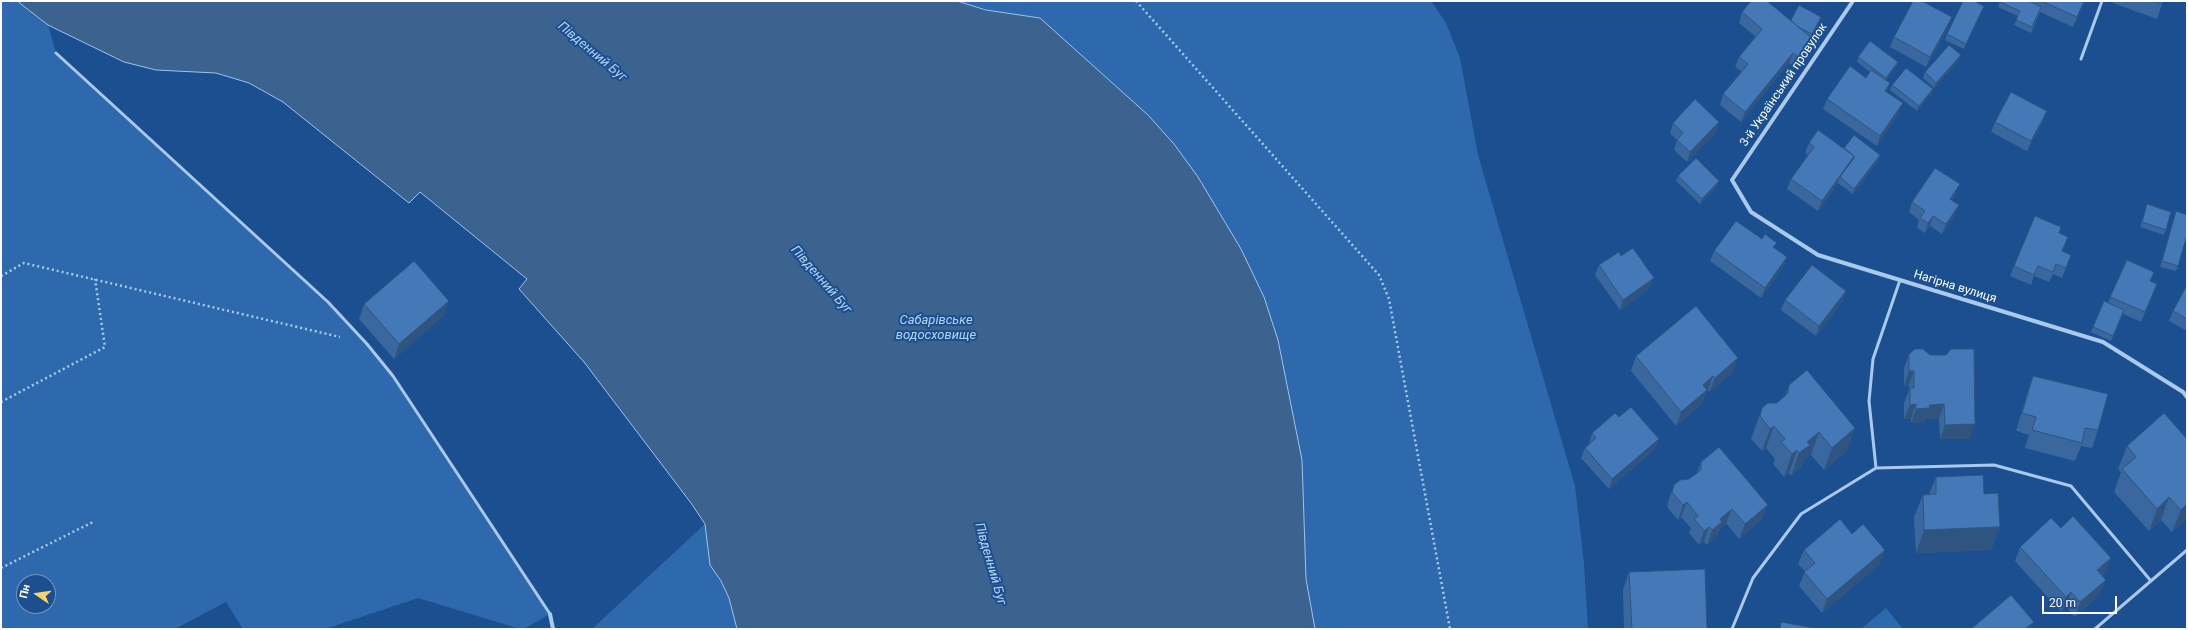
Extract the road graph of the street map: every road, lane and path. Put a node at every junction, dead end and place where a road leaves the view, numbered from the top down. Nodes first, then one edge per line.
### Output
1 (1136, 1) edge
2 (1853, 1) edge
3 (2102, 1) edge
4 (56, 53) dead end
5 (2081, 59) dead end
6 (1732, 180) joint
7 (1, 276) edge
8 (95, 279) junction
9 (1900, 280) junction
10 (367, 344) junction
11 (2187, 397) edge
12 (1, 402) edge
13 (1876, 468) junction
14 (93, 522) dead end
15 (2187, 550) edge
16 (1, 568) edge
17 (2152, 580) junction
18 (550, 614) joint
19 (553, 629) edge
20 (1450, 629) edge
21 (1732, 629) edge
22 (2095, 629) edge

1 - 20 path
2 - 6 street, 3-й Український провулок
3 - 5 lane
4 - 10 lane
6 - 9 street, Нагірна вулиця
7 - 8 path
8 - 10 path
8 - 12 path
9 - 11 street, Нагірна вулиця
9 - 13 lane
10 - 18 lane
13 - 17 lane
13 - 21 lane
14 - 16 path
15 - 17 lane
17 - 22 lane
18 - 19 street

